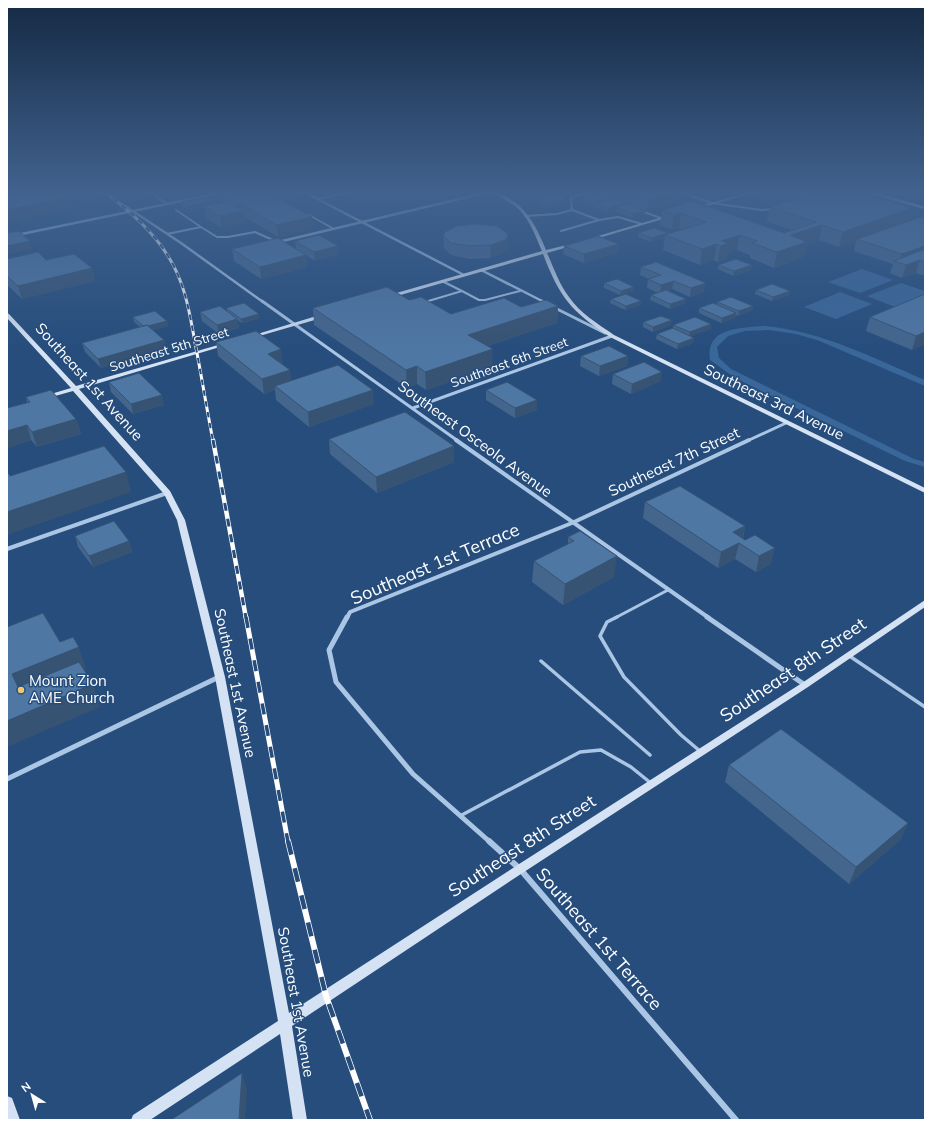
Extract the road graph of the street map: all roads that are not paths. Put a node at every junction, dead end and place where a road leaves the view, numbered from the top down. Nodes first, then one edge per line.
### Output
1 (182, 245) edge
2 (405, 245) edge
3 (542, 245) edge
4 (570, 245) edge
5 (546, 252) junction
6 (481, 270) junction
7 (464, 275) junction
8 (442, 281) junction
9 (462, 291) junction
10 (520, 291) junction
11 (386, 298) junction
12 (378, 300) edge
13 (393, 301) edge
14 (424, 303) edge
15 (333, 313) edge
16 (7, 315) edge
17 (295, 324) junction
18 (612, 336) junction
19 (242, 339) edge
20 (235, 342) edge
21 (75, 389) junction
22 (37, 400) edge
23 (413, 408) junction
24 (786, 423) junction
25 (925, 491) edge
26 (167, 493) junction
27 (572, 523) junction
28 (7, 550) edge
29 (668, 590) junction
30 (925, 603) edge
31 (848, 655) junction
32 (541, 661) dead end
33 (220, 677) junction
34 (805, 685) junction
35 (925, 707) edge
36 (701, 752) junction
37 (650, 755) dead end
38 (7, 779) edge
39 (652, 784) junction
40 (460, 816) junction
41 (520, 869) junction
42 (285, 1024) junction
43 (7, 1103) edge
44 (13, 1120) edge
45 (138, 1120) edge
46 (300, 1120) edge
47 (736, 1120) edge

1 - 17 street, Southeast Osceola Avenue
2 - 7 street
3 - 5 street, Southeast 3rd Avenue
4 - 5 street
5 - 6 street
5 - 18 street, Southeast 3rd Avenue
6 - 7 street
6 - 10 street, Southeast 3rd Avenue
7 - 8 street
8 - 9 lane
8 - 11 street
9 - 10 lane
9 - 14 lane
10 - 18 street, Southeast 3rd Avenue
11 - 12 street
11 - 13 lane
15 - 17 street, Southeast 5th Street
16 - 21 street, Southeast 1st Avenue
17 - 19 street, Southeast 5th Street
17 - 23 street, Southeast Osceola Avenue
18 - 23 street, Southeast 6th Street
18 - 24 street, Southeast 3rd Avenue
20 - 21 street, Southeast 5th Street
21 - 22 street, Southeast 5th Street
21 - 26 street, Southeast 1st Avenue
23 - 27 street, Southeast Osceola Avenue
24 - 25 street, Southeast 3rd Avenue
24 - 27 street, Southeast 7th Street
26 - 28 street
26 - 33 street, Southeast 1st Avenue
27 - 29 street, Southeast Osceola Avenue
27 - 40 street, Southeast 1st Terrace
29 - 34 street, Southeast Osceola Avenue
29 - 36 lane
30 - 31 street, Southeast 8th Street
31 - 34 street, Southeast 8th Street
31 - 35 lane
32 - 37 lane
33 - 38 street
33 - 42 street, Southeast 1st Avenue
34 - 36 street, Southeast 8th Street
36 - 39 street, Southeast 8th Street
39 - 40 lane
39 - 41 street, Southeast 8th Street
40 - 41 street, Southeast 1st Terrace
41 - 42 street, Southeast 8th Street
41 - 47 street, Southeast 1st Terrace
42 - 45 street, Southeast 8th Street
42 - 46 street, Southeast 1st Avenue
43 - 44 street

